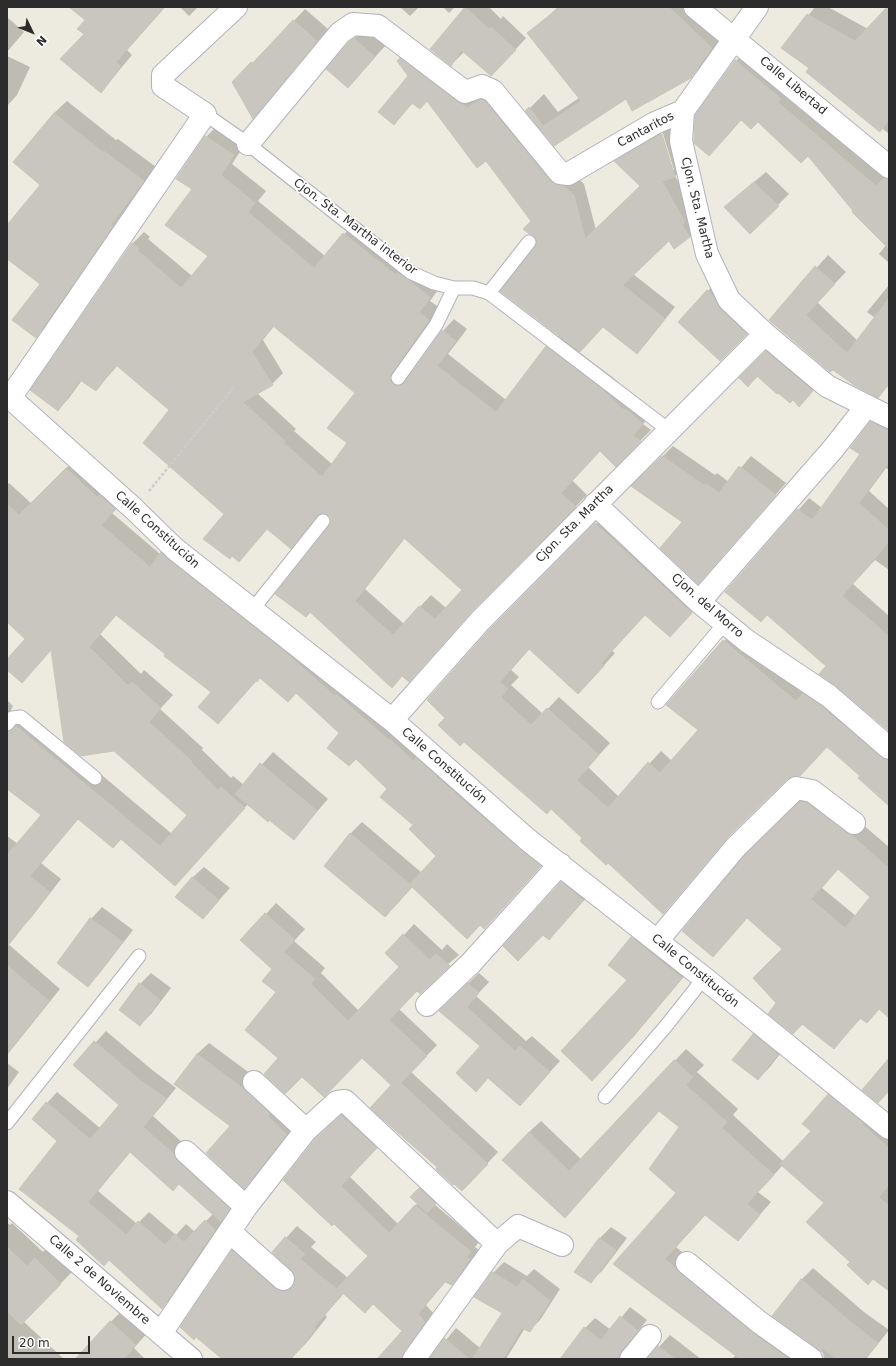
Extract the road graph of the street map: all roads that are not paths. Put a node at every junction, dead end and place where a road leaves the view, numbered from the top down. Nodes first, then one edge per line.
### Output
1 (236, 7) edge
2 (696, 7) edge
3 (757, 7) edge
4 (736, 39) junction
5 (683, 111) junction
6 (205, 114) junction
7 (248, 144) junction
8 (889, 167) edge
9 (528, 242) dead end
10 (454, 288) junction
11 (489, 293) junction
12 (765, 334) junction
13 (398, 378) dead end
14 (9, 397) edge
15 (866, 407) junction
16 (889, 417) edge
17 (670, 431) junction
18 (595, 504) junction
19 (323, 522) dead end
20 (699, 602) junction
21 (253, 609) junction
22 (725, 623) junction
23 (658, 702) dead end
24 (392, 720) junction
25 (7, 724) edge
26 (889, 748) edge
27 (95, 778) dead end
28 (854, 823) dead end
29 (560, 864) junction
30 (657, 941) junction
31 (139, 956) dead end
32 (704, 978) junction
33 (427, 1005) dead end
34 (254, 1082) dead end
35 (605, 1097) dead end
36 (7, 1123) edge
37 (889, 1128) edge
38 (306, 1130) junction
39 (186, 1152) dead end
40 (7, 1202) edge
41 (246, 1207) junction
42 (230, 1232) junction
43 (497, 1244) junction
44 (562, 1245) dead end
45 (687, 1263) dead end
46 (282, 1278) dead end
47 (161, 1333) junction
48 (650, 1336) dead end
49 (191, 1359) edge
50 (414, 1359) edge
51 (631, 1359) edge
52 (811, 1359) edge

1 - 6 street
2 - 4 street, Calle Libertad
3 - 4 street, Cantaritos
4 - 5 street, Cantaritos
4 - 8 street, Calle Libertad
5 - 7 street, Cantaritos
5 - 12 street, Cjon. Sta. Martha
6 - 7 lane, Cjon. Sta. Martha interior
6 - 14 street
7 - 10 lane, Cjon. Sta. Martha interior
9 - 11 lane
10 - 11 lane, Cjon. Sta. Martha interior
10 - 13 lane
11 - 17 lane, Cjon. Sta. Martha interior
12 - 15 street, Cjon. Sta. Martha
12 - 17 street, Cjon. Sta. Martha
14 - 21 street, Calle Constitución
15 - 16 street, Cjon. Sta. Martha
15 - 20 street
17 - 18 street, Cjon. Sta. Martha
18 - 20 street, Cjon. del Morro
18 - 24 street, Cjon. Sta. Martha
19 - 21 lane
20 - 22 street, Cjon. del Morro
21 - 24 street, Calle Constitución
22 - 23 lane
22 - 26 street, Cjon. del Morro
24 - 29 street, Calle Constitución
25 - 27 lane
28 - 30 street
29 - 30 street, Calle Constitución
29 - 33 street
30 - 32 street, Calle Constitución
31 - 36 lane
32 - 35 lane
32 - 37 street, Calle Constitución
34 - 38 street
38 - 41 street
38 - 43 street
39 - 41 street
40 - 47 street, Calle 2 de Noviembre
41 - 42 street
42 - 46 street
42 - 47 street
43 - 44 street
43 - 50 street
45 - 52 street
47 - 49 street, Calle 2 de Noviembre
48 - 51 street

